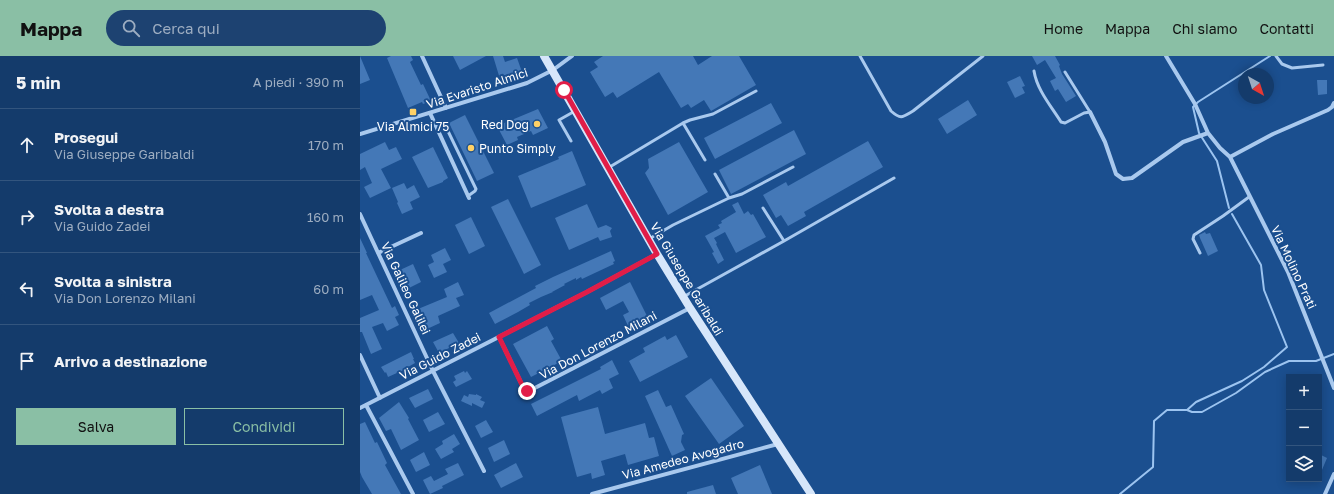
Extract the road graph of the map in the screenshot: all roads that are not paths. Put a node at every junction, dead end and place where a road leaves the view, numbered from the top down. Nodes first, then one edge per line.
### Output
1 (422, 56) edge
2 (544, 56) edge
3 (572, 56) edge
4 (860, 56) edge
5 (983, 56) edge
6 (1166, 56) edge
7 (1276, 56) edge
8 (1323, 65) dead end
9 (553, 70) junction
10 (1034, 71) dead end
11 (1065, 72) dead end
12 (756, 91) dead end
13 (1334, 103) edge
14 (446, 108) junction
15 (575, 111) junction
16 (1090, 112) junction
17 (430, 114) junction
18 (683, 123) junction
19 (436, 128) junction
20 (1208, 132) junction
21 (360, 134) edge
22 (571, 141) dead end
23 (1230, 157) junction
24 (705, 160) dead end
25 (793, 167) dead end
26 (608, 168) junction
27 (716, 174) dead end
28 (894, 178) dead end
29 (468, 197) joint
30 (1249, 197) junction
31 (729, 198) junction
32 (763, 208) dead end
33 (360, 214) edge
34 (421, 232) dead end
35 (649, 239) junction
36 (784, 241) junction
37 (378, 253) junction
38 (1200, 253) dead end
39 (657, 254) junction
40 (683, 297) junction
41 (690, 308) junction
42 (499, 337) junction
43 (360, 355) edge
44 (433, 371) junction
45 (1334, 388) edge
46 (380, 398) junction
47 (366, 405) junction
48 (360, 408) edge
49 (779, 444) junction
50 (484, 471) dead end
51 (1334, 474) edge
52 (599, 493) edge
53 (413, 494) edge
54 (592, 494) edge
55 (811, 494) edge
56 (1325, 494) edge

1 - 14 street
2 - 9 street, Via Giuseppe Garibaldi
3 - 9 street, Via Evaristo Almici
4 - 5 lane
6 - 20 street, Via Molino Prati
7 - 8 lane
9 - 14 street, Via Evaristo Almici
9 - 15 street, Via Giuseppe Garibaldi
10 - 16 lane
11 - 16 lane
12 - 18 lane
13 - 23 street
14 - 17 street, Via Evaristo Almici
15 - 22 lane
15 - 26 street, Via Giuseppe Garibaldi
16 - 20 street
17 - 19 street
17 - 21 street, Via Evaristo Almici
18 - 24 lane
18 - 26 lane
19 - 29 street
19 - 29 lane
20 - 23 street, Via Molino Prati
23 - 30 street, Via Molino Prati
25 - 31 lane
26 - 35 street, Via Giuseppe Garibaldi
27 - 31 lane
28 - 36 lane
30 - 38 lane
30 - 45 street, Via Molino Prati
31 - 35 lane
32 - 36 lane
33 - 37 street, Via Galileo Galilei
34 - 37 street
35 - 39 street, Via Giuseppe Garibaldi
36 - 40 lane
37 - 44 street, Via Galileo Galilei
39 - 40 street, Via Giuseppe Garibaldi
39 - 42 street, Via Guido Zadei
40 - 41 street, Via Giuseppe Garibaldi
41 - 42 street, Via Don Lorenzo Milani
41 - 49 street, Via Giuseppe Garibaldi
42 - 44 street, Via Guido Zadei
43 - 46 street
44 - 46 street, Via Guido Zadei
44 - 50 street, Via Galileo Galilei
46 - 47 street, Via Guido Zadei
47 - 48 street, Via Guido Zadei
47 - 53 street
49 - 52 street, Via Amedeo Avogadro
49 - 55 street, Via Giuseppe Garibaldi
51 - 56 street
52 - 54 street, Via Amedeo Avogadro

